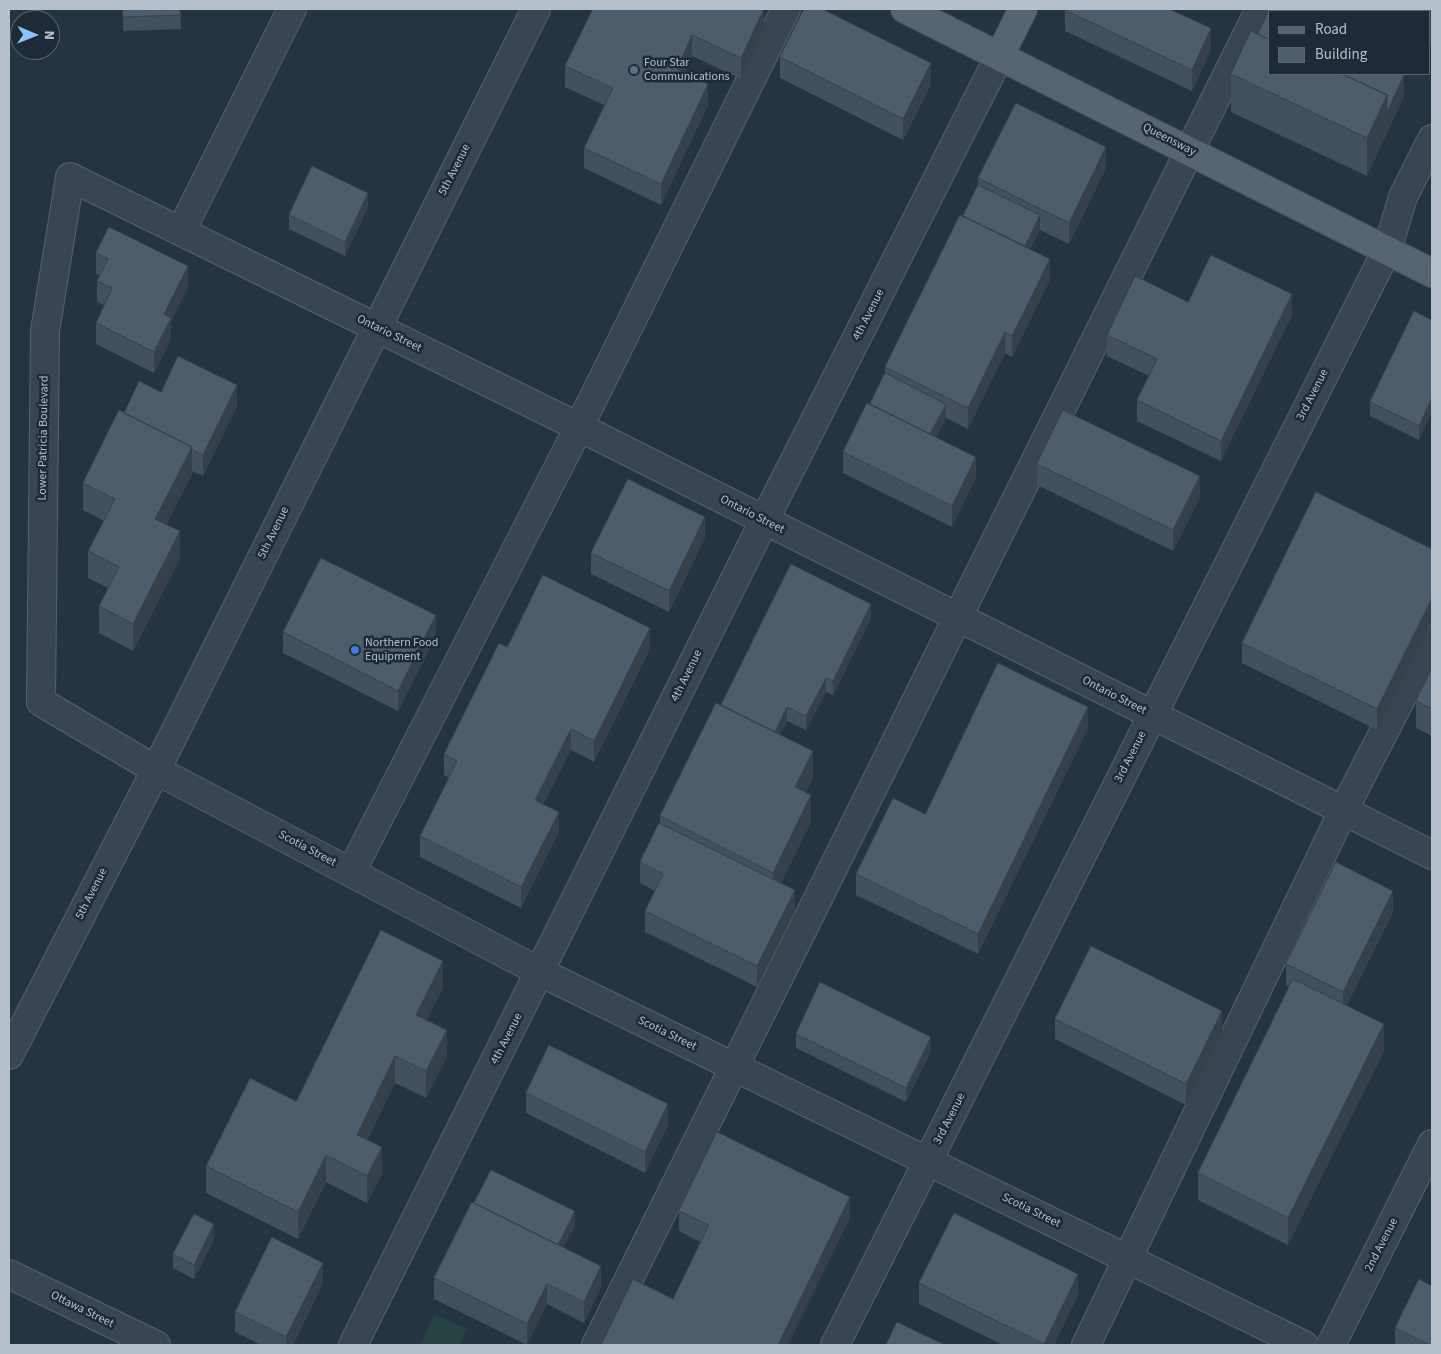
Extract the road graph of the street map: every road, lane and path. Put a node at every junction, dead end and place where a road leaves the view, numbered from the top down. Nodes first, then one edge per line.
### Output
1 (292, 9) edge
2 (536, 9) edge
3 (786, 9) edge
4 (905, 9) edge
5 (1023, 9) edge
6 (1260, 9) edge
7 (1000, 55) junction
8 (1432, 139) edge
9 (1190, 150) junction
10 (70, 176) joint
11 (180, 231) junction
12 (1387, 250) junction
13 (1432, 273) edge
14 (376, 327) junction
15 (579, 427) junction
16 (764, 521) junction
17 (957, 618) junction
18 (1432, 639) edge
19 (41, 702) joint
20 (1152, 715) junction
21 (156, 770) junction
22 (1343, 811) junction
23 (1432, 855) edge
24 (351, 872) junction
25 (540, 972) junction
26 (9, 1055) edge
27 (734, 1066) junction
28 (1432, 1144) edge
29 (929, 1161) junction
30 (1128, 1259) junction
31 (9, 1274) edge
32 (156, 1345) edge
33 (353, 1345) edge
34 (596, 1345) edge
35 (835, 1345) edge
36 (1086, 1345) edge
37 (1304, 1345) edge
38 (1331, 1345) edge

1 - 11 street
2 - 14 street, 5th Avenue
3 - 15 street
4 - 7 main road, Queensway
5 - 7 main road, 4th Avenue
6 - 9 street
7 - 9 main road, Queensway
7 - 16 street, 4th Avenue
8 - 12 street, 3rd Avenue
9 - 12 main road, Queensway
9 - 17 street
10 - 11 street, Ontario Street
10 - 19 street, Lower Patricia Boulevard
11 - 14 street, Ontario Street
12 - 13 main road, Queensway
12 - 20 street, 3rd Avenue
14 - 15 street, Ontario Street
14 - 21 street, 5th Avenue
15 - 16 street, Ontario Street
15 - 24 street
16 - 17 street, Ontario Street
16 - 25 street, 4th Avenue
17 - 20 street, Ontario Street
17 - 27 street
18 - 22 street
19 - 21 street, Scotia Street
20 - 22 street, Ontario Street
20 - 29 street, 3rd Avenue
21 - 24 street, Scotia Street
21 - 26 street, 5th Avenue
22 - 23 street, Ontario Street
22 - 30 street
24 - 25 street, Scotia Street
25 - 27 street, Scotia Street
25 - 33 street, 4th Avenue
27 - 29 street, Scotia Street
27 - 34 street
28 - 38 street, 2nd Avenue
29 - 30 street, Scotia Street
29 - 35 street, 3rd Avenue
30 - 36 street
30 - 37 street, Scotia Street
31 - 32 street, Ottawa Street

